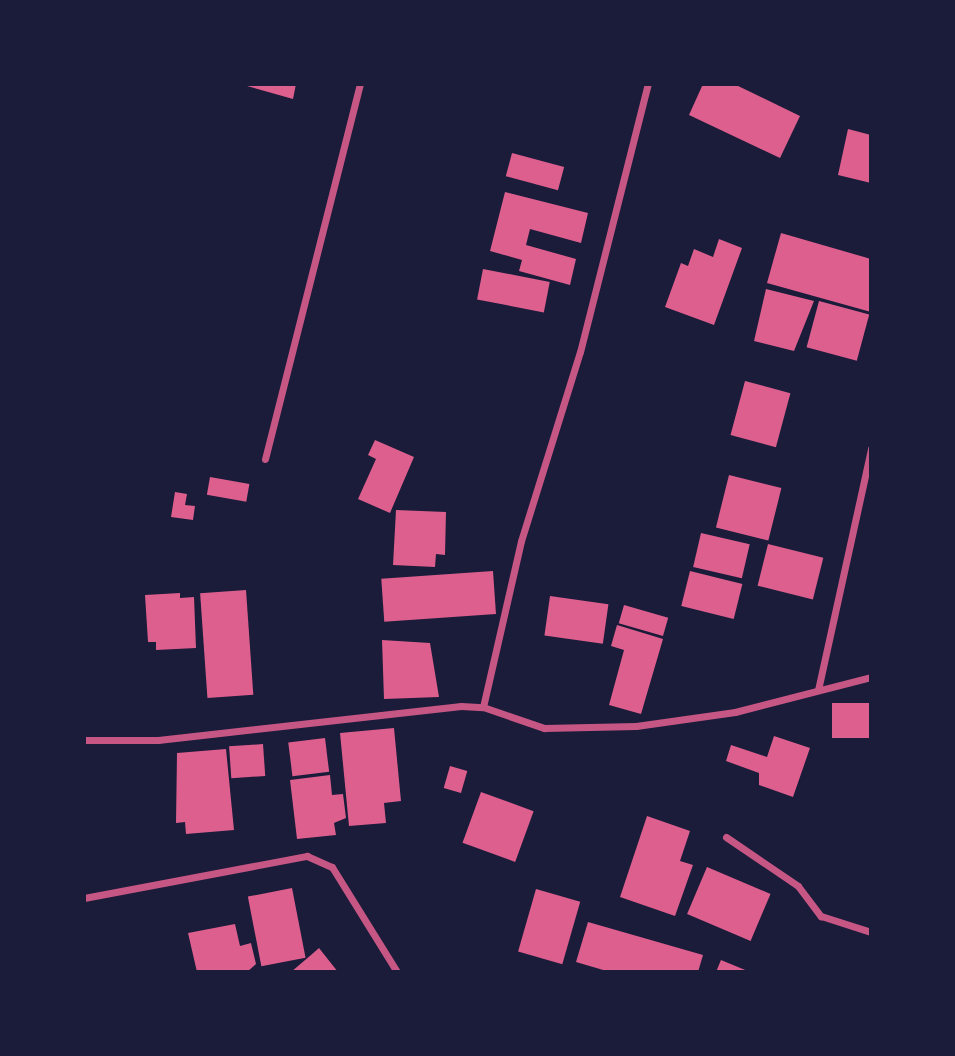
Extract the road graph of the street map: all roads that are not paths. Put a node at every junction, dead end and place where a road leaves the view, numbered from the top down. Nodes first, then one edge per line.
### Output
1 (360, 84) edge
2 (648, 84) edge
3 (871, 448) edge
4 (265, 458) dead end
5 (871, 677) edge
6 (818, 690) junction
7 (483, 707) junction
8 (84, 740) edge
9 (726, 837) dead end
10 (84, 898) edge
11 (871, 932) edge
12 (397, 972) edge

1 - 4 street
2 - 7 street
3 - 6 street
5 - 6 street
6 - 7 street
7 - 8 street
9 - 11 street
10 - 12 street

